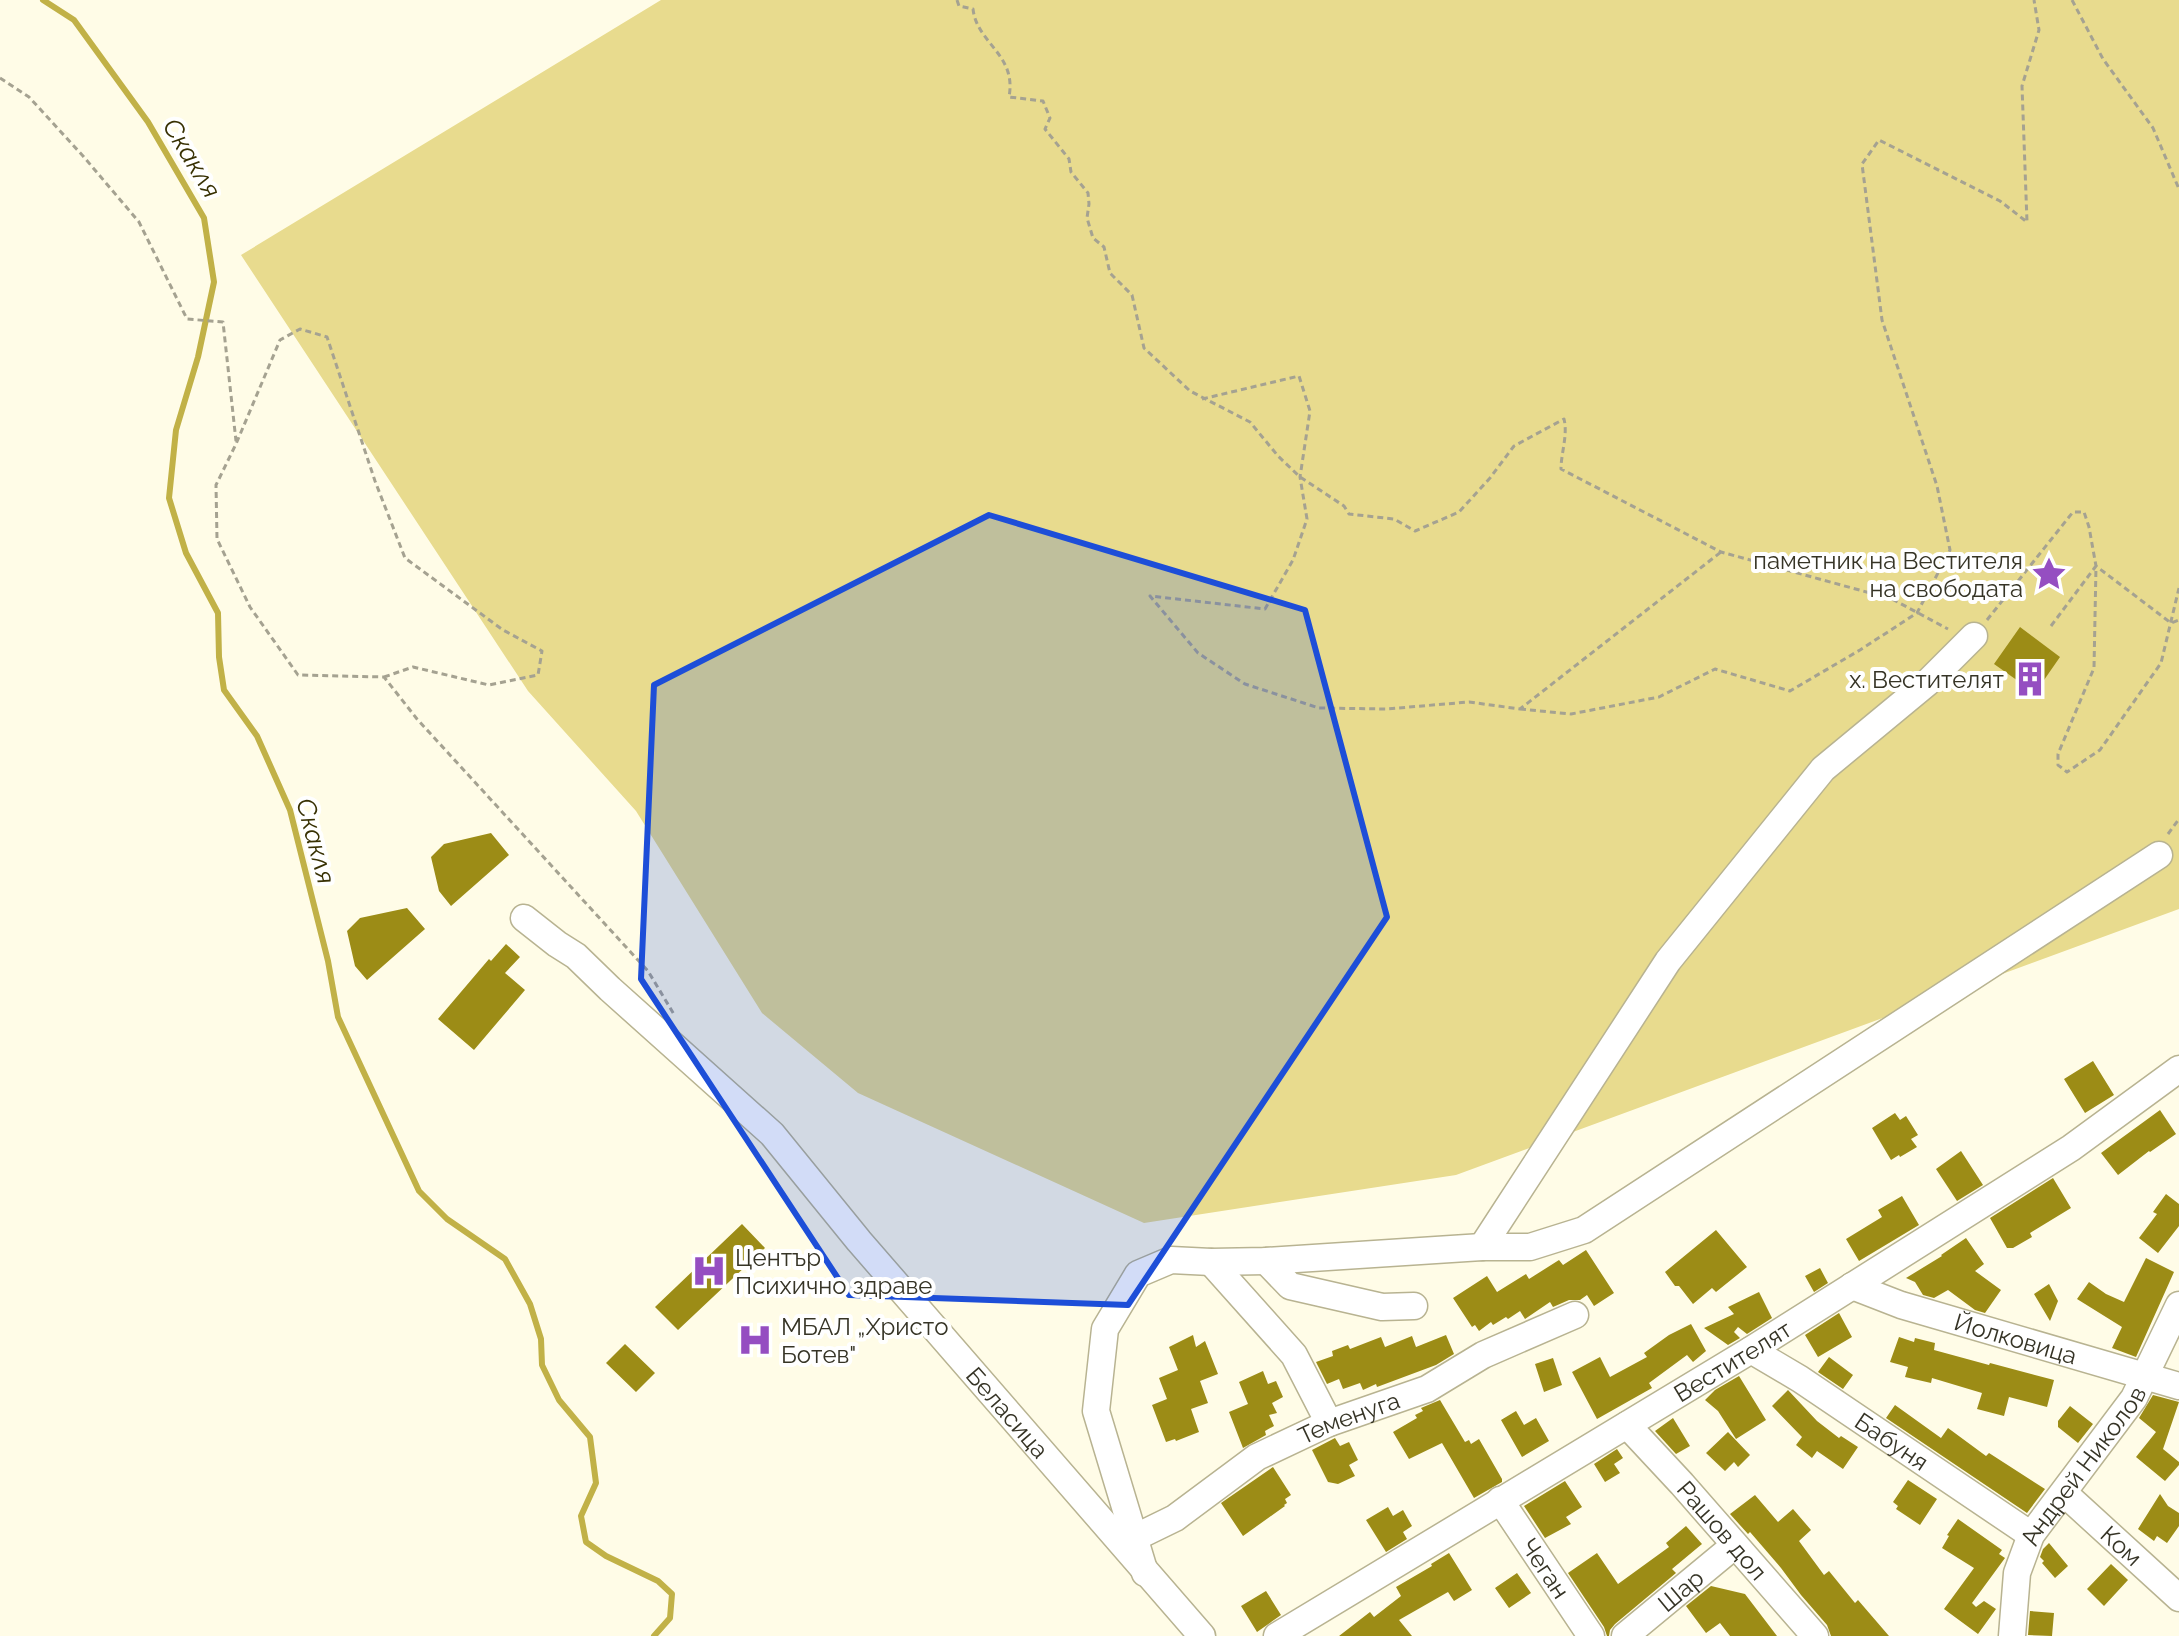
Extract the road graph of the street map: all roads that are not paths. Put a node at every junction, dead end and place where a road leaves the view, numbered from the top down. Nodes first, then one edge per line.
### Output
1 (1974, 636) road end
2 (2159, 855) dead end
3 (524, 918) dead end
4 (2179, 1069) edge
5 (1482, 1247) junction
6 (1266, 1261) junction
7 (1211, 1262) junction
8 (1852, 1286) junction
9 (2179, 1305) edge
10 (1414, 1306) dead end
11 (1575, 1315) dead end
12 (1751, 1350) junction
13 (2145, 1376) junction
14 (2179, 1386) edge
15 (1329, 1423) junction
16 (1627, 1425) junction
17 (2064, 1493) junction
18 (1500, 1500) junction
19 (2031, 1535) junction
20 (1134, 1538) junction
21 (1735, 1545) junction
22 (1145, 1573) junction
23 (2179, 1598) edge
24 (1202, 1636) edge
25 (1277, 1636) edge
26 (1591, 1636) edge
27 (1625, 1636) edge
28 (1815, 1636) edge
29 (2012, 1636) edge

1 - 5 street
2 - 5 street
3 - 22 street, Беласица
4 - 8 street, Вестителят
5 - 6 street
6 - 7 street
6 - 10 street
7 - 15 street
7 - 20 street
8 - 12 street, Вестителят
8 - 13 street, Йолковица
9 - 13 street, Андрей Николов
11 - 15 street, Теменуга
12 - 16 street, Вестителят
12 - 19 street, Бабуня
13 - 14 street, Йолковица
13 - 17 street, Андрей Николов
15 - 20 street, Теменуга
16 - 18 street, Вестителят
16 - 21 street, Рашов дол
17 - 19 street, Андрей Николов
17 - 23 street, Ком
18 - 25 street, Вестителят
18 - 26 street, Чеган
19 - 29 street, Андрей Николов
20 - 22 street
21 - 27 street, Шар
21 - 28 street, Рашов дол
22 - 24 street, Беласица

